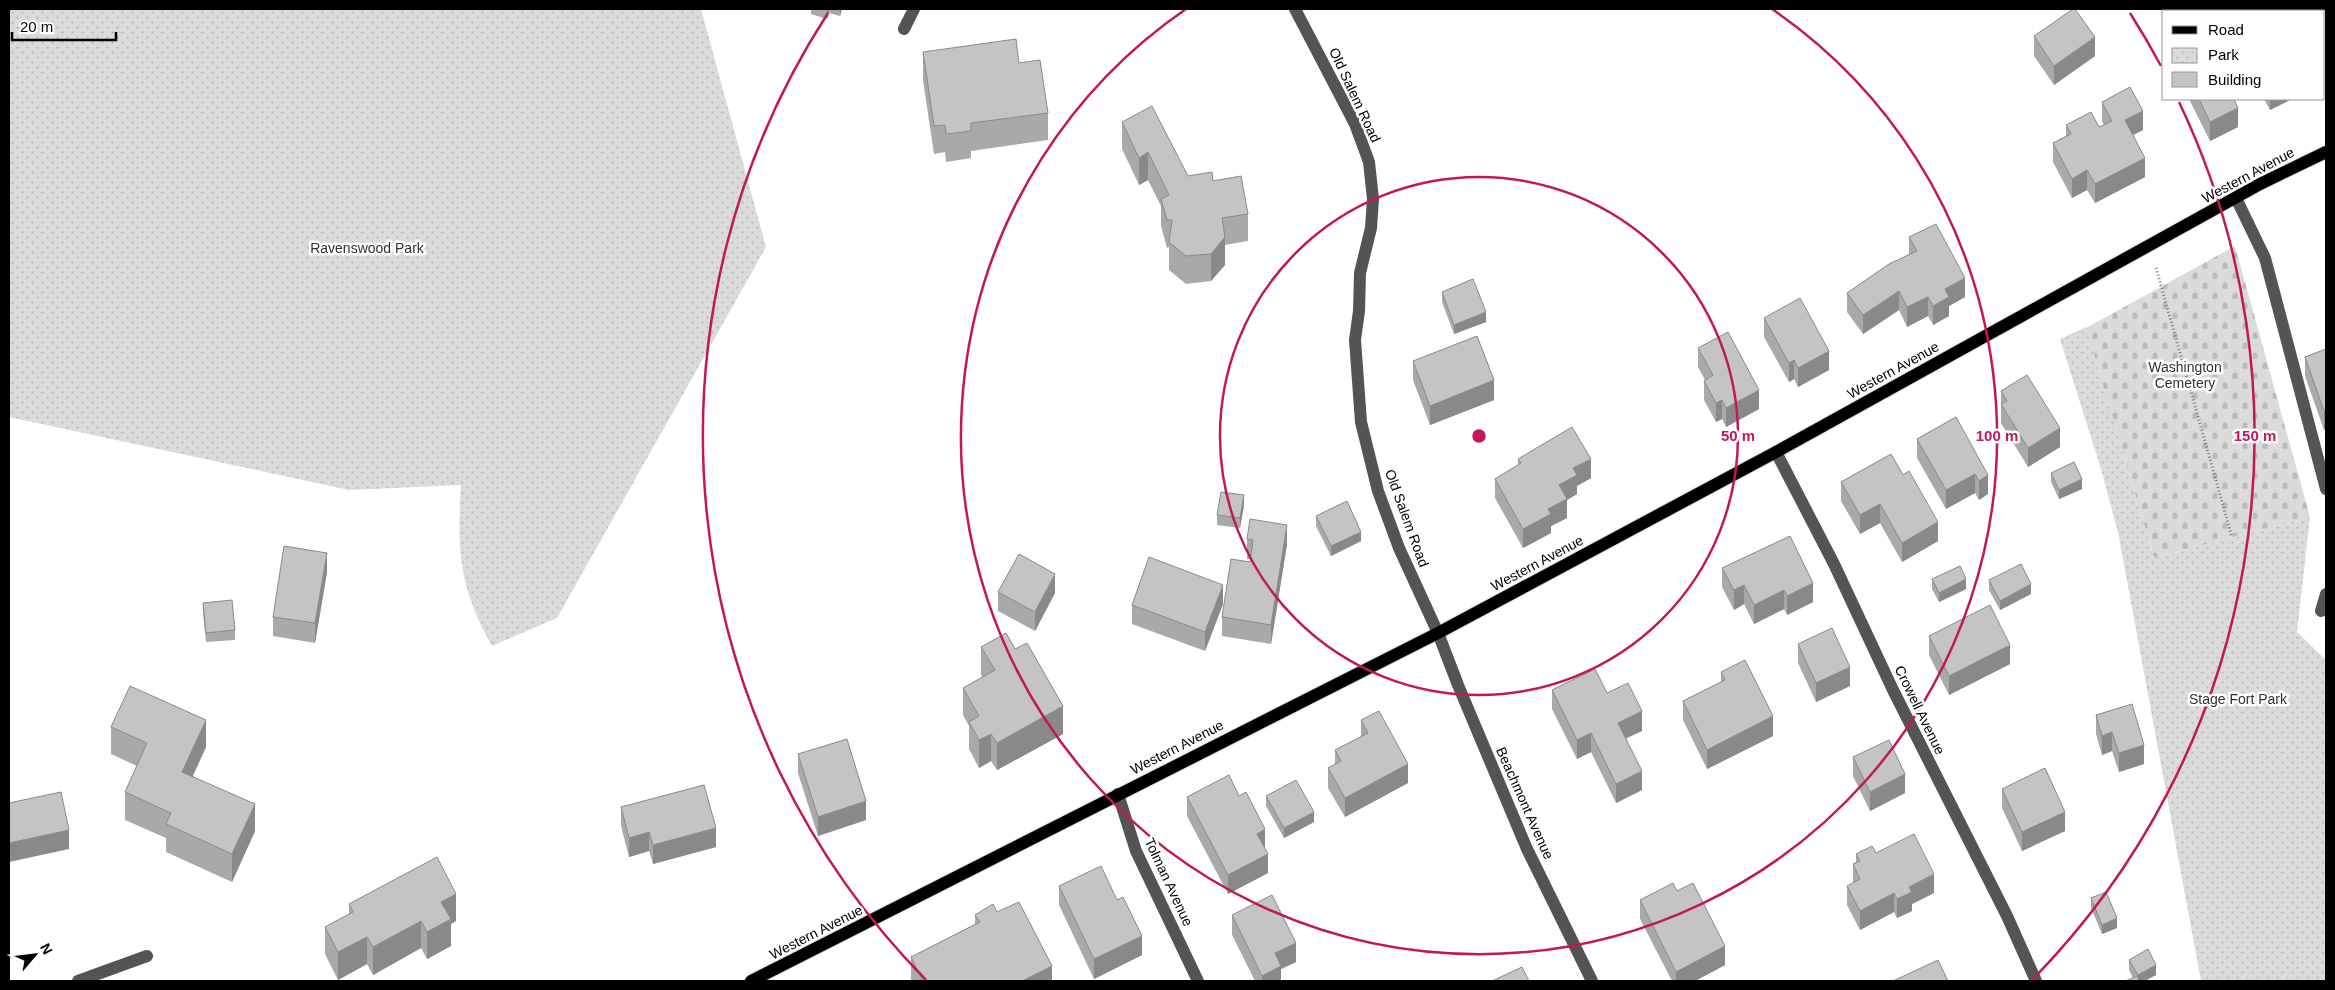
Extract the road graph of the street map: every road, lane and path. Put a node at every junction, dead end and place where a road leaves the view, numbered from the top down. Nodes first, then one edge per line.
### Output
1 (914, 9) edge
2 (1295, 9) edge
3 (904, 29) dead end
4 (2326, 152) edge
5 (2236, 198) junction
6 (2150, 246) junction
7 (1776, 452) junction
8 (2326, 489) edge
9 (2232, 538) dead end
10 (2326, 594) edge
11 (2321, 611) dead end
12 (1438, 633) junction
13 (1118, 794) junction
14 (147, 956) dead end
15 (78, 981) edge
16 (751, 981) edge
17 (1198, 981) edge
18 (1592, 981) edge
19 (2036, 981) edge

1 - 3 street
2 - 12 street, Old Salem Road
4 - 5 main road, Western Avenue
5 - 6 main road, Western Avenue
5 - 8 street
6 - 7 main road, Western Avenue
6 - 9 path
7 - 12 main road, Western Avenue
7 - 19 street, Crowell Avenue
10 - 11 street
12 - 13 main road, Western Avenue
12 - 18 street, Beachmont Avenue
13 - 16 main road, Western Avenue
13 - 17 street, Tolman Avenue
14 - 15 street

